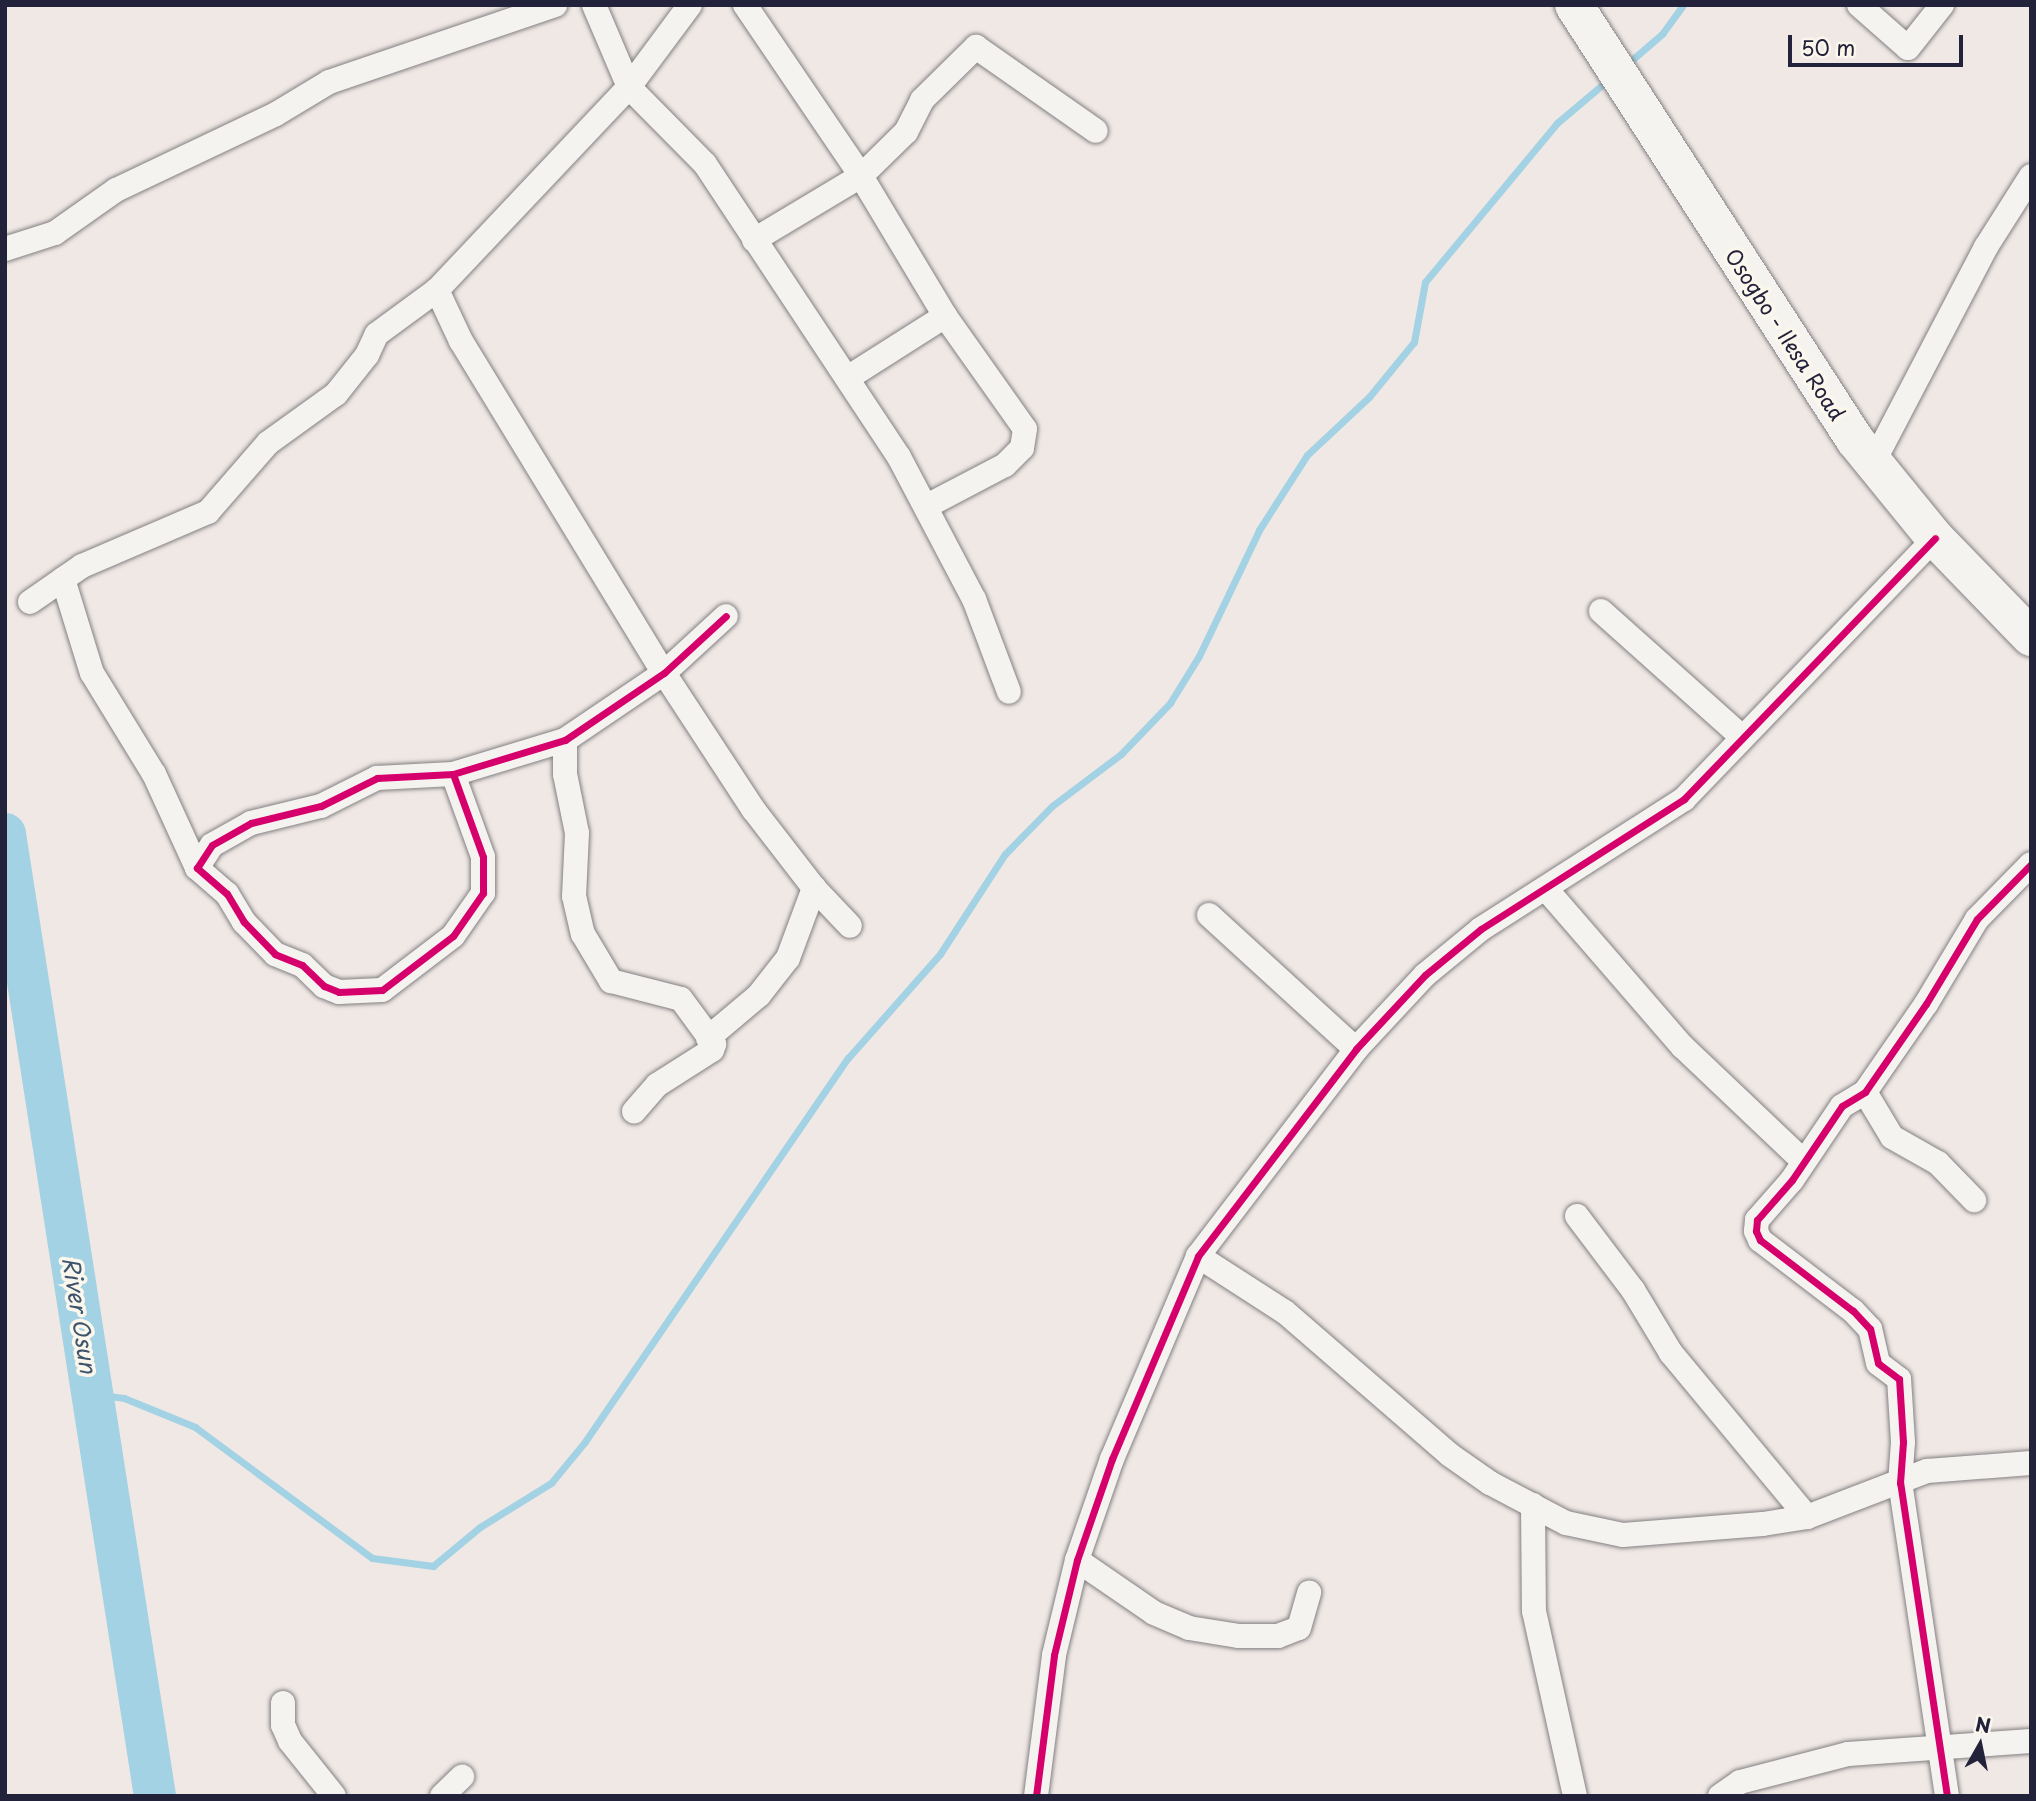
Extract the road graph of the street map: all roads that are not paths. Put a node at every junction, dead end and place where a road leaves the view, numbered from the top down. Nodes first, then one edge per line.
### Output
1 (555, 5) edge
2 (594, 5) edge
3 (690, 5) edge
4 (745, 5) edge
5 (1574, 5) edge
6 (1859, 5) edge
7 (1942, 5) edge
8 (629, 87) junction
9 (1096, 131) dead end
10 (861, 176) junction
11 (2031, 176) edge
12 (754, 240) junction
13 (5, 249) edge
14 (437, 290) junction
15 (945, 316) junction
16 (849, 377) junction
17 (1872, 465) junction
18 (927, 506) junction
19 (1936, 538) junction
20 (63, 579) junction
21 (30, 602) dead end
22 (1601, 611) dead end
23 (726, 616) dead end
24 (2031, 638) edge
25 (664, 673) junction
26 (1009, 692) dead end
27 (1741, 736) junction
28 (565, 740) junction
29 (453, 774) junction
30 (2031, 864) edge
31 (197, 868) junction
32 (814, 888) junction
33 (1546, 889) junction
34 (1209, 915) dead end
35 (850, 926) dead end
36 (708, 1038) junction
37 (1356, 1049) junction
38 (1865, 1092) junction
39 (634, 1111) dead end
40 (1803, 1161) junction
41 (1974, 1200) dead end
42 (1577, 1216) dead end
43 (1198, 1256) junction
44 (1903, 1442) junction
45 (2031, 1463) edge
46 (1927, 1471) junction
47 (1900, 1483) junction
48 (1533, 1505) junction
49 (1807, 1517) junction
50 (1077, 1560) junction
51 (1309, 1592) dead end
52 (282, 1703) dead end
53 (2031, 1741) edge
54 (1939, 1750) junction
55 (462, 1777) dead end
56 (334, 1796) edge
57 (442, 1796) edge
58 (1036, 1796) edge
59 (1575, 1796) edge
60 (1720, 1796) edge
61 (1947, 1796) edge

1 - 13 street
2 - 8 street
3 - 8 street
4 - 10 street
5 - 17 main road, Osogbo - Ilesa Road
6 - 7 street
8 - 12 street
8 - 14 street
9 - 10 street
10 - 12 street
10 - 15 street
11 - 17 street
12 - 16 street
14 - 20 street
14 - 25 street
15 - 16 street
15 - 18 street
16 - 18 street
17 - 19 main road, Osogbo - Ilesa Road
18 - 26 street
19 - 24 main road, Osogbo - Ilesa Road
19 - 27 street
20 - 21 street
20 - 31 street
22 - 27 street
23 - 25 street
25 - 28 street
25 - 32 street
27 - 33 street
28 - 29 street
28 - 36 street
29 - 31 street
29 - 31 street
30 - 38 street
32 - 35 street
32 - 36 street
33 - 37 street
33 - 40 street
34 - 37 street
36 - 39 street
37 - 43 street
38 - 40 street
38 - 41 street
40 - 44 street
42 - 49 street
43 - 48 street
43 - 50 street
44 - 46 street
44 - 47 street
45 - 46 street
46 - 47 street
47 - 49 street
47 - 54 street
48 - 49 street
48 - 59 street
50 - 51 street
50 - 58 street
52 - 56 street
53 - 54 street
54 - 60 street
54 - 61 street
55 - 57 street

